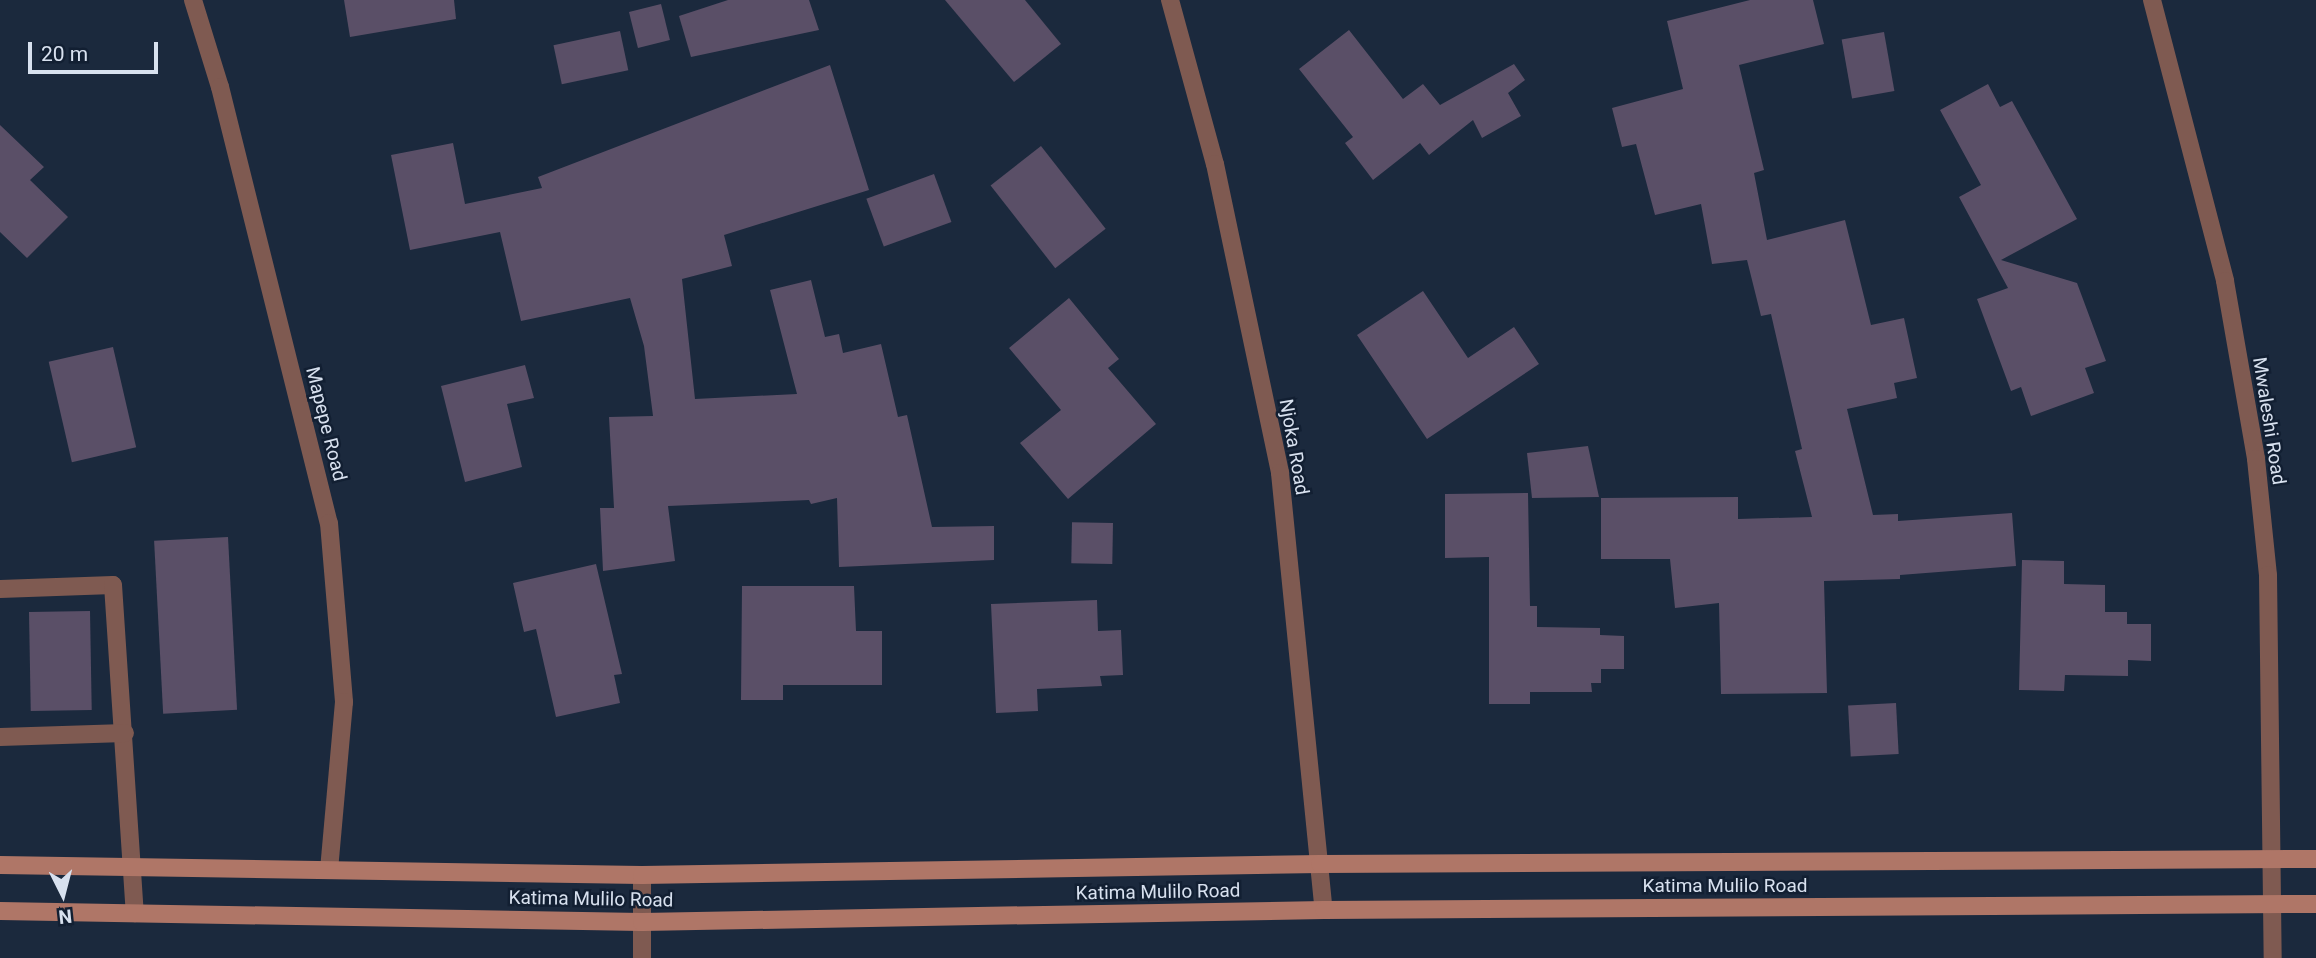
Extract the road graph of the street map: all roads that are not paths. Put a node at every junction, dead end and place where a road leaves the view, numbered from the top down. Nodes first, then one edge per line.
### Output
1 (193, 0) edge
2 (1170, 0) edge
3 (2152, 0) edge
4 (0, 589) edge
5 (125, 733) junction
6 (0, 737) edge
7 (2271, 858) junction
8 (2316, 859) edge
9 (1320, 864) junction
10 (0, 865) edge
11 (134, 867) junction
12 (330, 869) junction
13 (642, 875) junction
14 (2272, 904) junction
15 (2316, 904) edge
16 (1324, 910) junction
17 (0, 911) edge
18 (135, 913) junction
19 (642, 922) junction
20 (642, 958) edge
21 (2273, 958) edge

1 - 12 street, Mapepe Road
2 - 9 street, Njoka Road
3 - 7 street, Mwaleshi Road
4 - 5 street
5 - 6 street
5 - 11 street
7 - 8 main road, Katima Mulilo Road
7 - 9 main road, Katima Mulilo Road
7 - 14 street, Mwaleshi Road
9 - 13 main road, Katima Mulilo Road
9 - 16 street, Njoka Road
10 - 11 main road, Katima Mulilo Road
11 - 12 main road, Katima Mulilo Road
11 - 18 street
12 - 13 main road, Katima Mulilo Road
13 - 19 street
14 - 15 main road, Katima Mulilo Road
14 - 16 main road, Katima Mulilo Road
14 - 21 street, Mwaleshi Road
16 - 19 main road, Katima Mulilo Road
17 - 18 main road, Katima Mulilo Road
18 - 19 main road, Katima Mulilo Road
19 - 20 street

